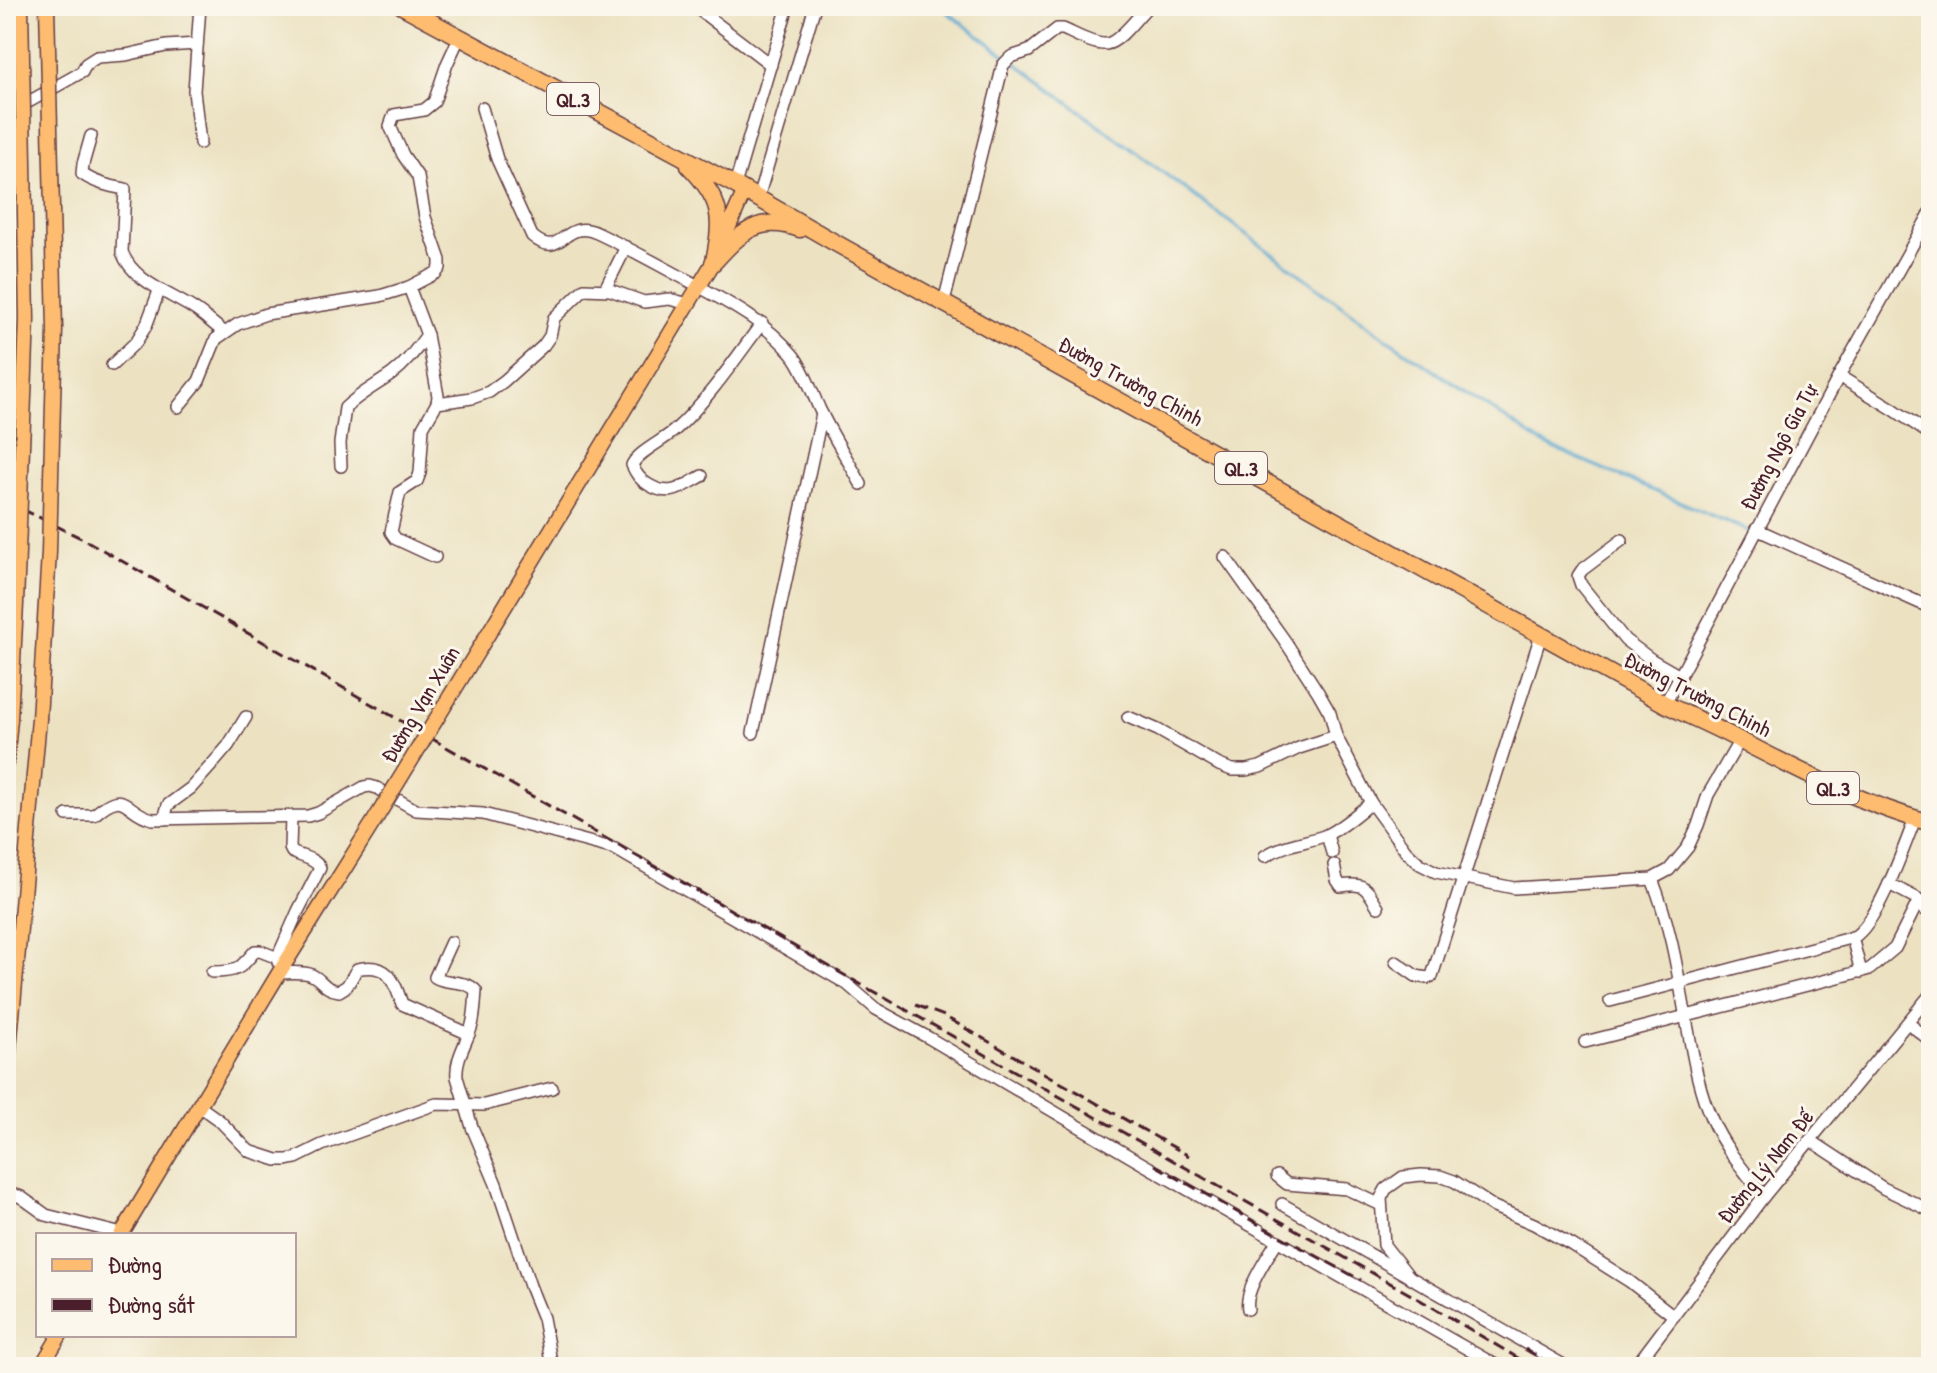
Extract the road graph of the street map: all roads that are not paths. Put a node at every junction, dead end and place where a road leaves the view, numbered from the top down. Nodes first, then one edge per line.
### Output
1 (21, 6) edge
2 (47, 6) edge
3 (200, 6) edge
4 (402, 6) edge
5 (788, 6) edge
6 (815, 6) edge
7 (1148, 6) edge
8 (696, 7) edge
9 (459, 38) junction
10 (197, 44) junction
11 (771, 65) junction
12 (482, 108) dead end
13 (16, 109) dead end
14 (91, 136) dead end
15 (200, 143) dead end
16 (677, 154) junction
17 (746, 191) junction
18 (1931, 212) edge
19 (832, 241) junction
20 (626, 247) junction
21 (713, 263) junction
22 (409, 287) junction
23 (699, 287) junction
24 (605, 289) junction
25 (159, 291) junction
26 (944, 302) junction
27 (689, 304) junction
28 (762, 323) junction
29 (224, 332) junction
30 (427, 335) junction
31 (112, 365) dead end
32 (1839, 376) junction
33 (437, 403) junction
34 (178, 407) dead end
35 (822, 414) junction
36 (1931, 435) edge
37 (341, 466) dead end
38 (702, 476) dead end
39 (861, 484) dead end
40 (1756, 529) junction
41 (1622, 540) dead end
42 (435, 557) dead end
43 (1225, 557) dead end
44 (1931, 608) edge
45 (1541, 635) junction
46 (1680, 676) junction
47 (1665, 704) junction
48 (246, 717) dead end
49 (1128, 717) dead end
50 (753, 733) dead end
51 (1336, 736) junction
52 (1740, 740) junction
53 (6, 763) edge
54 (1371, 803) junction
55 (67, 815) dead end
56 (291, 817) junction
57 (164, 819) junction
58 (1923, 821) edge
59 (1327, 835) junction
60 (1265, 856) dead end
61 (1462, 878) junction
62 (1652, 879) junction
63 (1889, 884) junction
64 (1917, 904) junction
65 (1378, 907) dead end
66 (1931, 914) edge
67 (1852, 937) junction
68 (451, 942) dead end
69 (1396, 962) dead end
70 (280, 965) junction
71 (212, 972) dead end
72 (1861, 972) junction
73 (1679, 982) junction
74 (1931, 994) edge
75 (1610, 1001) dead end
76 (1686, 1015) junction
77 (1908, 1023) junction
78 (469, 1034) junction
79 (1931, 1041) edge
80 (1585, 1042) dead end
81 (6, 1082) edge
82 (552, 1088) dead end
83 (465, 1104) junction
84 (199, 1106) junction
85 (1810, 1140) junction
86 (1277, 1176) dead end
87 (6, 1192) edge
88 (1764, 1196) junction
89 (1282, 1204) dead end
90 (1381, 1205) junction
91 (1931, 1211) edge
92 (117, 1233) edge
93 (122, 1233) edge
94 (1277, 1241) junction
95 (1411, 1279) junction
96 (1248, 1309) dead end
97 (1674, 1316) junction
98 (59, 1337) edge
99 (41, 1367) edge
100 (552, 1367) edge
101 (1499, 1367) edge
102 (1567, 1367) edge
103 (1635, 1367) edge

1 - 53 main road, bridge
2 - 81 main road, bridge
3 - 10 street
4 - 9 highway, Đường Trường Chinh / QL.3
5 - 11 street, Đường Vạn Xuân
6 - 17 street, Đường Vạn Xuân
7 - 26 street
8 - 11 street
9 - 16 highway, Đường Trường Chinh / QL.3
9 - 22 street
10 - 13 street
10 - 15 street
11 - 17 street, Đường Vạn Xuân
12 - 20 street
14 - 25 street
16 - 17 highway, Đường Trường Chinh / QL.3
16 - 21 highway
17 - 19 highway, Đường Trường Chinh / QL.3
17 - 21 main road, Đường Vạn Xuân
18 - 32 street, Đường Ngô Gia Tự
19 - 21 highway
19 - 26 highway, Đường Trường Chinh / QL.3
20 - 23 street
20 - 24 street
21 - 23 main road, Đường Vạn Xuân
22 - 29 street
22 - 30 street
23 - 27 main road, Đường Vạn Xuân
23 - 28 street
24 - 27 street
24 - 33 street
25 - 29 street
25 - 31 street
26 - 45 highway, Đường Trường Chinh / QL.3
27 - 70 main road, Đường Vạn Xuân, bridge
28 - 35 street
28 - 38 street
29 - 34 street
30 - 33 street
30 - 37 street
32 - 36 street
32 - 40 street, Đường Ngô Gia Tự
33 - 42 street
35 - 39 street
35 - 50 street
40 - 44 street
40 - 46 street, Đường Ngô Gia Tự
41 - 46 street
43 - 51 street
45 - 47 highway, Đường Trường Chinh / QL.3
45 - 61 street
46 - 47 street, Đường Ngô Gia Tự
47 - 52 highway, Đường Trường Chinh / QL.3
48 - 57 street
49 - 51 street
51 - 54 street
52 - 58 highway, Đường Trường Chinh / QL.3
52 - 62 street
54 - 59 street
54 - 61 street
55 - 57 street
56 - 57 street
56 - 70 street
56 - 94 street
58 - 63 street
59 - 60 street
59 - 65 street
61 - 62 street
61 - 69 street
62 - 73 street
63 - 64 street
63 - 67 street
64 - 66 street
64 - 72 street
67 - 72 street
67 - 73 street
68 - 78 street
70 - 71 street
70 - 78 street
70 - 84 main road, Đường Vạn Xuân
72 - 76 street
73 - 75 street
73 - 76 street
74 - 77 street, Đường Lý Nam Đế
76 - 80 street
76 - 88 street
77 - 79 street
77 - 85 street, Đường Lý Nam Đế
78 - 83 street
82 - 83 street
83 - 84 street
83 - 100 street
84 - 93 main road, Đường Vạn Xuân
85 - 88 street, Đường Lý Nam Đế
85 - 91 street
86 - 90 street
87 - 92 street
88 - 97 street, Đường Lý Nam Đế
89 - 95 street
90 - 95 street
90 - 97 street
94 - 96 street
94 - 101 street
95 - 102 street
97 - 103 street, Đường Lý Nam Đế
98 - 99 main road

